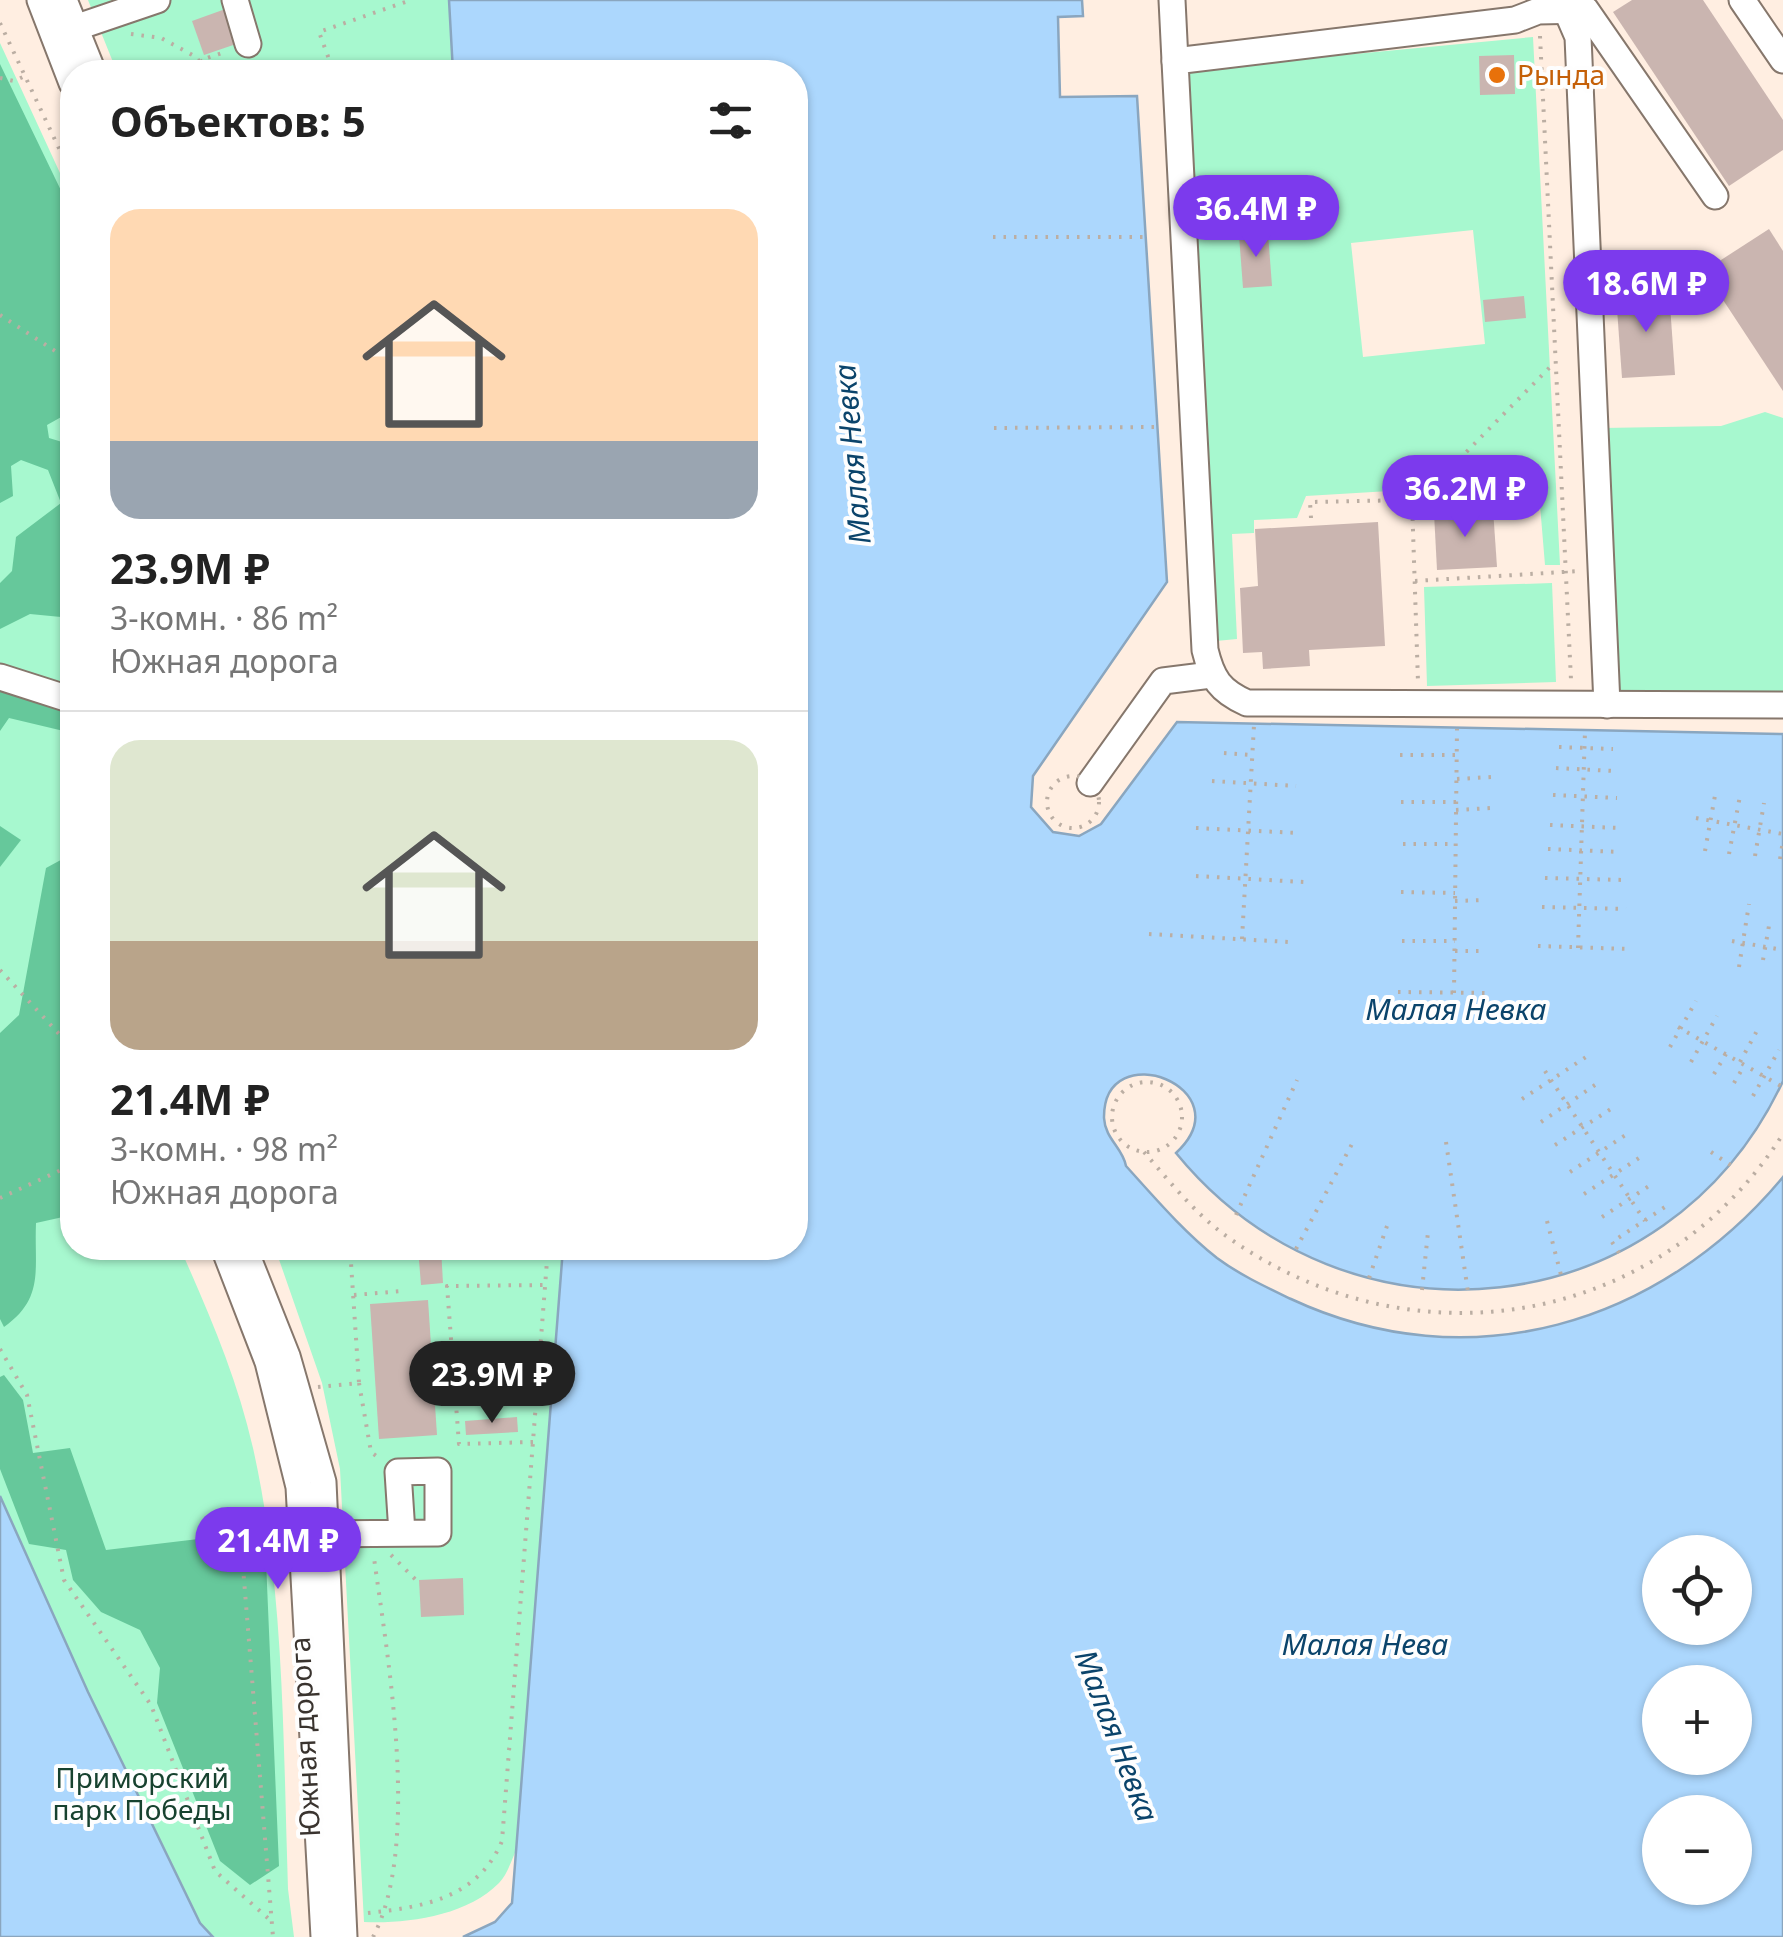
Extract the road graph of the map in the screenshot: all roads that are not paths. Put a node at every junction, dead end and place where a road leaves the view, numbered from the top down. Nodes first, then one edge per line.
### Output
1 (40, 0) edge
2 (64, 0) edge
3 (156, 0) edge
4 (234, 0) edge
5 (1172, 0) edge
6 (1742, 0) edge
7 (1554, 7) edge
8 (64, 31) junction
9 (248, 44) road end
10 (68, 60) edge
11 (85, 60) edge
12 (1783, 60) edge
13 (1174, 61) junction
14 (1716, 196) dead end
15 (1650, 278) dead end
16 (1588, 281) junction
17 (1212, 675) junction
18 (0, 677) edge
19 (60, 696) edge
20 (1607, 705) junction
21 (1783, 706) edge
22 (1090, 782) road end
23 (230, 1260) edge
24 (248, 1260) edge
25 (301, 1400) junction
26 (402, 1533) junction
27 (314, 1534) junction
28 (341, 1918) edge
29 (324, 1937) edge

1 - 8 street
2 - 8 street
3 - 8 street
4 - 9 street
5 - 13 street
6 - 12 street
7 - 13 street
7 - 14 street
7 - 16 street
8 - 10 street
8 - 11 street
13 - 17 street
15 - 16 street
16 - 20 street
17 - 20 street
17 - 22 street
18 - 19 street
20 - 21 street
23 - 25 street, Южная дорога
24 - 25 street, Южная дорога
25 - 27 street, Южная дорога
26 - 26 street
26 - 27 street
27 - 28 street, Южная дорога
28 - 29 street, Южная дорога

